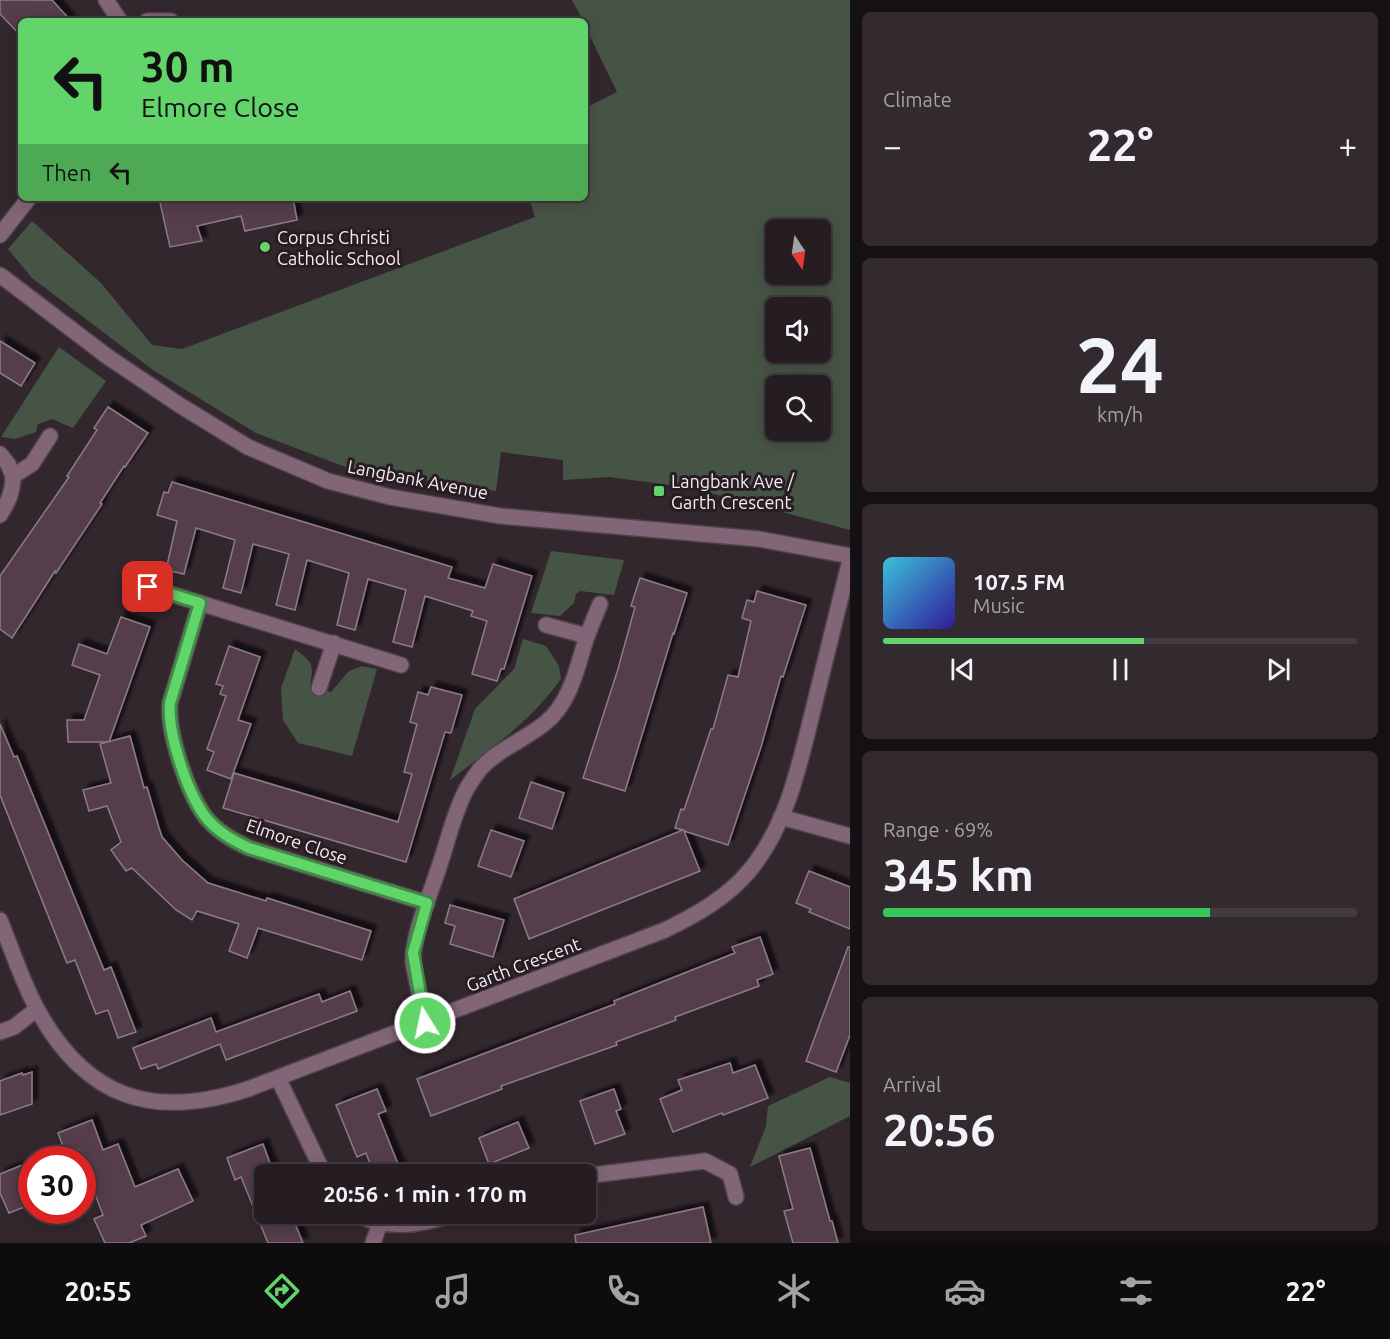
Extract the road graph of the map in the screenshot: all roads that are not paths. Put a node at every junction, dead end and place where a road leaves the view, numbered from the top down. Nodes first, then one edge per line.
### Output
1 (106, 0) edge
2 (118, 18) edge
3 (28, 201) edge
4 (0, 235) edge
5 (0, 275) edge
6 (50, 436) dead end
7 (0, 454) edge
8 (13, 476) junction
9 (0, 515) edge
10 (850, 558) edge
11 (148, 587) dead end
12 (200, 603) junction
13 (600, 604) dead end
14 (546, 625) dead end
15 (587, 636) junction
16 (334, 643) junction
17 (401, 665) dead end
18 (319, 688) dead end
19 (781, 817) junction
20 (850, 836) edge
21 (427, 903) junction
22 (0, 920) edge
23 (37, 1009) junction
24 (425, 1023) junction
25 (0, 1032) edge
26 (278, 1078) junction
27 (319, 1164) edge
28 (596, 1175) edge
29 (736, 1197) dead end
30 (380, 1224) edge
31 (373, 1243) edge

1 - 2 street
3 - 4 street
5 - 10 street, Langbank Avenue
6 - 8 street
7 - 8 street
8 - 9 street
10 - 19 street, Garth Crescent
11 - 12 street
12 - 16 street
12 - 21 street, Elmore Close
13 - 15 street
14 - 15 street
15 - 21 street
16 - 17 street
16 - 18 street
19 - 20 street
19 - 24 street, Garth Crescent
21 - 24 street
22 - 23 street, Garth Crescent
23 - 25 street
23 - 26 street, Garth Crescent
24 - 26 street, Garth Crescent
26 - 27 street
28 - 29 street
30 - 31 street

